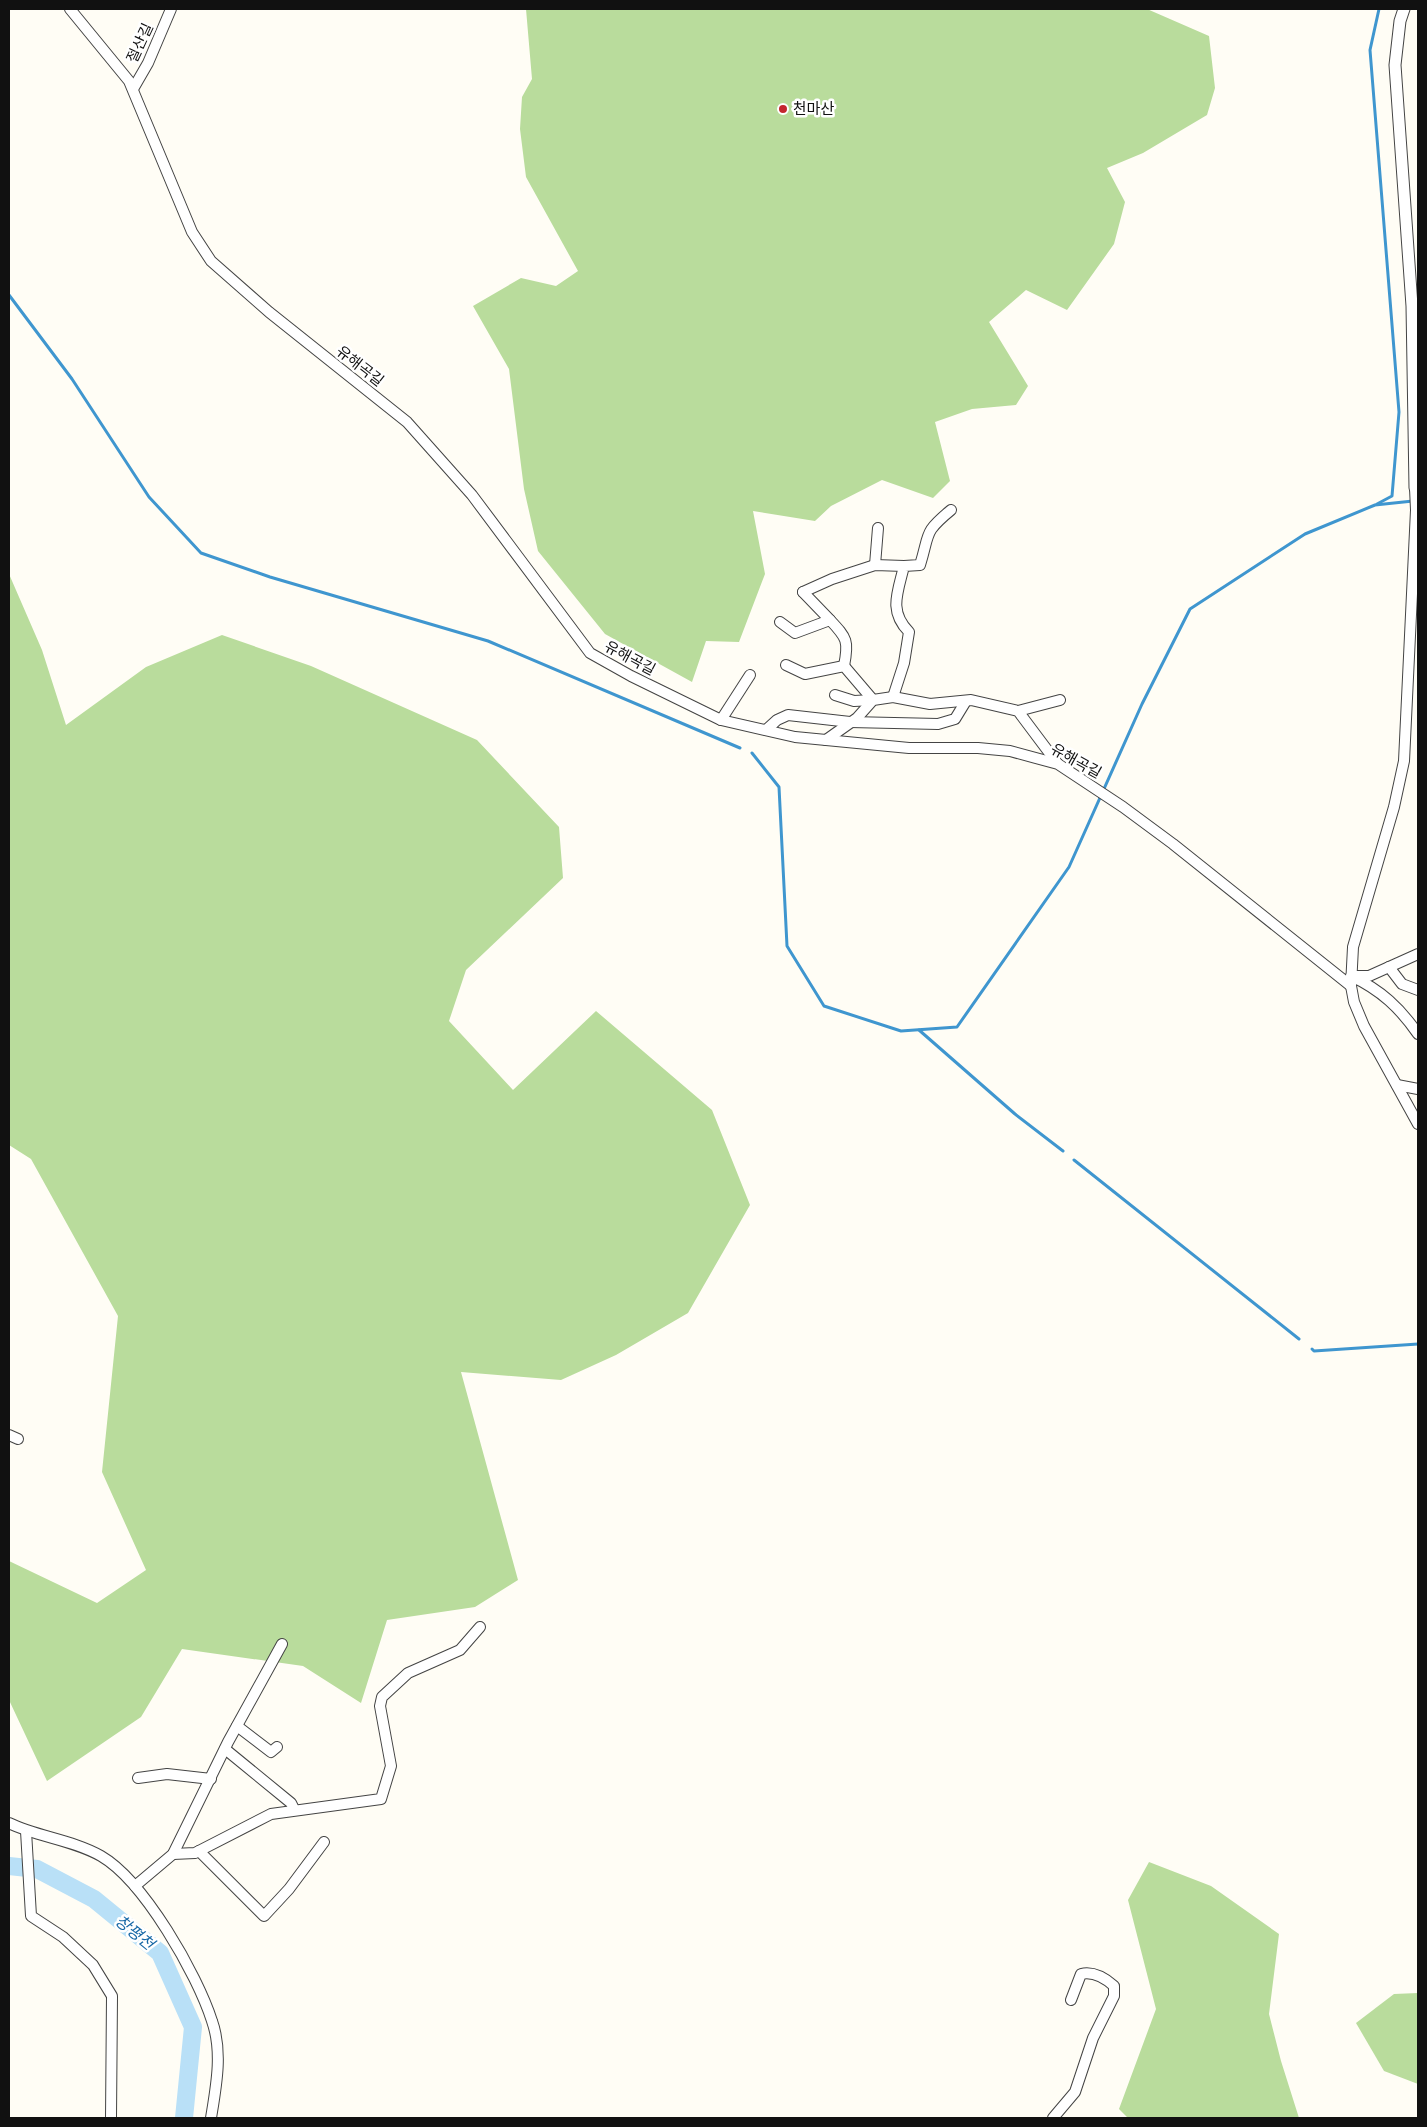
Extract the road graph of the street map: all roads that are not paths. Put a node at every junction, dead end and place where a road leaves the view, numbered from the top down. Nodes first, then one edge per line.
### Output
1 (70, 9) edge
2 (172, 9) edge
3 (1404, 9) edge
4 (133, 89) junction
5 (1414, 259) edge
6 (1416, 473) edge
7 (1415, 488) joint
8 (951, 510) dead end
9 (878, 528) dead end
10 (875, 565) junction
11 (904, 566) junction
12 (830, 620) junction
13 (780, 622) dead end
14 (786, 665) dead end
15 (844, 666) junction
16 (750, 675) dead end
17 (835, 695) dead end
18 (893, 697) junction
19 (873, 700) junction
20 (1060, 700) dead end
21 (966, 701) junction
22 (1018, 711) junction
23 (721, 720) junction
24 (850, 722) junction
25 (766, 730) junction
26 (826, 740) junction
27 (1058, 764) junction
28 (1418, 954) edge
29 (1390, 966) junction
30 (1351, 981) junction
31 (1418, 990) edge
32 (1418, 1034) edge
33 (1397, 1085) junction
34 (1418, 1089) edge
35 (1418, 1124) edge
36 (480, 1627) dead end
37 (282, 1644) dead end
38 (237, 1726) junction
39 (276, 1747) dead end
40 (225, 1749) junction
41 (138, 1778) dead end
42 (211, 1779) junction
43 (294, 1809) junction
44 (9, 1823) edge
45 (26, 1831) junction
46 (324, 1842) dead end
47 (199, 1851) junction
48 (173, 1854) junction
49 (135, 1886) junction
50 (1071, 2000) dead end
51 (111, 2118) edge
52 (211, 2118) edge
53 (1053, 2118) edge

1 - 4 street, 유해곡길
2 - 4 street, 절산길
3 - 5 street
4 - 23 street, 유해곡길
5 - 6 street
6 - 7 street
7 - 30 street
8 - 11 street
9 - 10 street
10 - 11 street
10 - 12 street
11 - 18 street
12 - 13 street
12 - 15 street
14 - 15 street
15 - 19 street
16 - 23 street
17 - 19 street
18 - 19 street
18 - 21 street
19 - 24 street
20 - 22 street
21 - 22 street
21 - 24 street
22 - 27 street
23 - 25 street, 유해곡길
24 - 25 street
24 - 26 street
25 - 26 street, 유해곡길
26 - 27 street, 유해곡길
27 - 30 street, 유해곡길
28 - 29 street
29 - 30 street
29 - 31 street
30 - 32 street, 유해곡길
30 - 33 street
33 - 34 street
33 - 35 street
36 - 43 street
37 - 38 street
38 - 39 street
38 - 40 street
40 - 42 street
40 - 43 street
41 - 42 street
42 - 48 street
43 - 47 street
44 - 45 street
45 - 49 street
45 - 51 street
46 - 47 street
47 - 48 street
48 - 49 street
49 - 52 street
50 - 53 street

